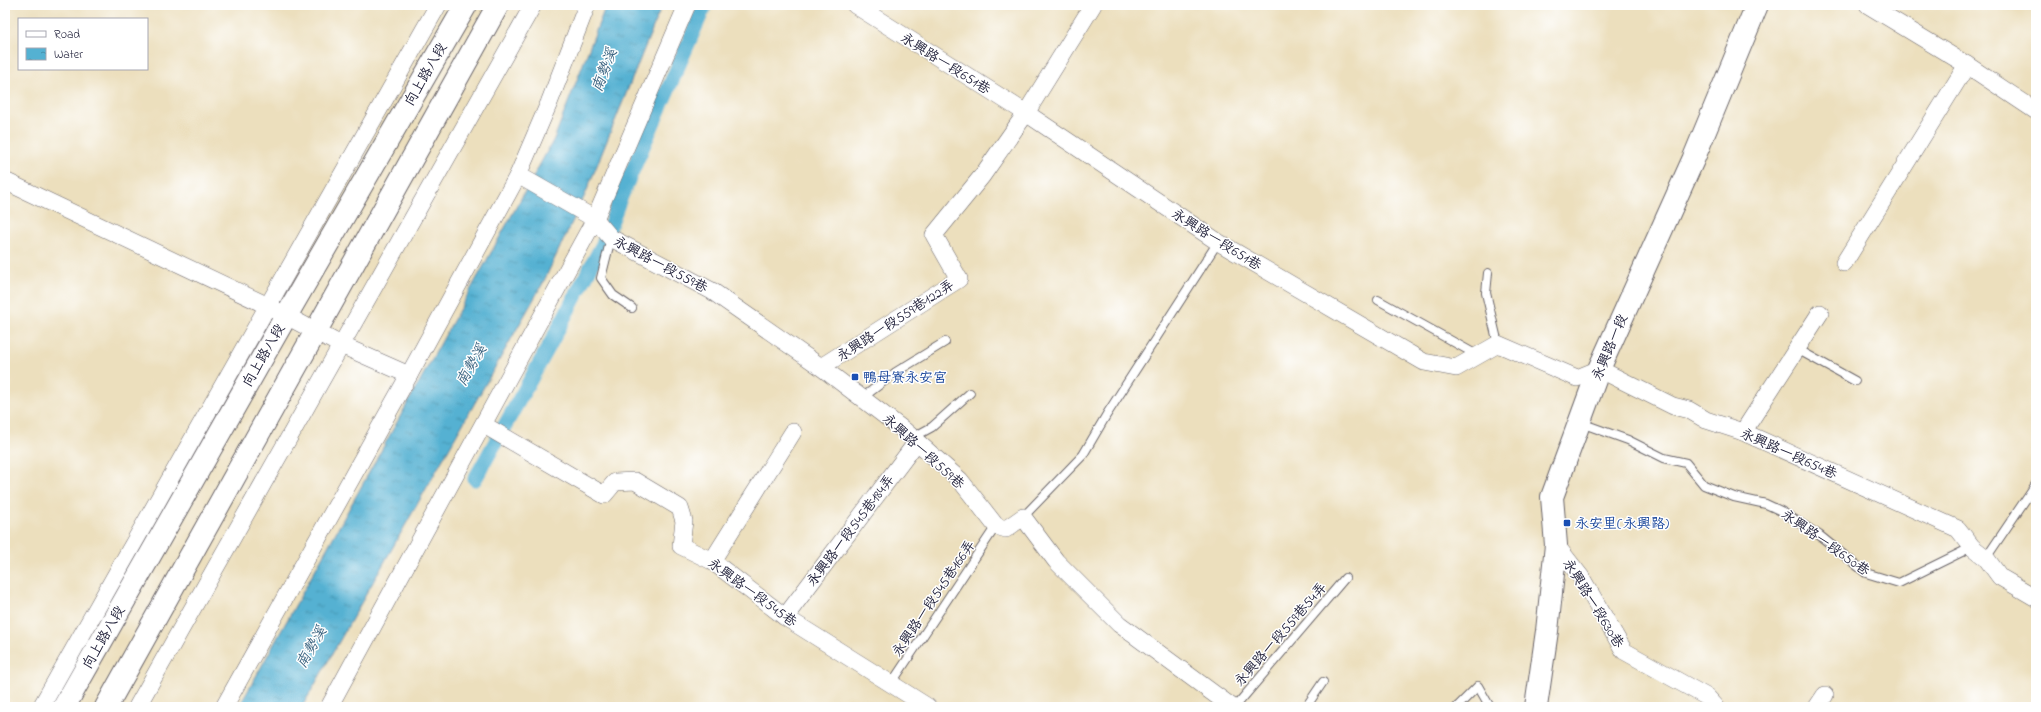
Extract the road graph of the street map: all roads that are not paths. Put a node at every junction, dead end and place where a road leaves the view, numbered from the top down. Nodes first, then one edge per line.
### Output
1 (438, 5) edge
2 (466, 5) edge
3 (498, 5) edge
4 (533, 5) edge
5 (587, 5) edge
6 (687, 5) edge
7 (855, 5) edge
8 (1093, 5) edge
9 (1757, 5) edge
10 (1868, 5) edge
11 (1967, 65) junction
12 (2036, 111) edge
13 (1026, 113) junction
14 (523, 178) junction
15 (5, 181) edge
16 (589, 215) junction
17 (611, 238) junction
18 (1218, 242) junction
19 (1844, 263) dead end
20 (1488, 274) dead end
21 (1378, 300) dead end
22 (632, 308) dead end
23 (277, 311) junction
24 (1820, 313) dead end
25 (314, 332) junction
26 (945, 342) dead end
27 (1498, 344) junction
28 (341, 345) junction
29 (1797, 349) junction
30 (1477, 356) junction
31 (822, 367) junction
32 (1599, 369) junction
33 (409, 375) junction
34 (1855, 382) dead end
35 (970, 393) dead end
36 (862, 398) junction
37 (1578, 422) junction
38 (484, 425) junction
39 (793, 432) dead end
40 (1743, 432) junction
41 (914, 440) junction
42 (2036, 484) edge
43 (1023, 517) junction
44 (996, 526) junction
45 (1556, 545) junction
46 (1972, 547) junction
47 (1986, 558) junction
48 (712, 561) junction
49 (1345, 578) dead end
50 (2036, 598) edge
51 (785, 617) junction
52 (1323, 682) dead end
53 (891, 684) junction
54 (41, 707) edge
55 (64, 707) edge
56 (106, 707) edge
57 (137, 707) edge
58 (224, 707) edge
59 (329, 707) edge
60 (928, 707) edge
61 (1234, 707) edge
62 (1306, 707) edge
63 (1457, 707) edge
64 (1490, 707) edge
65 (1536, 707) edge
66 (1716, 707) edge

1 - 23 street
2 - 23 main road, 向上路八段
3 - 25 main road, 向上路八段
4 - 28 street
5 - 14 street
6 - 16 street
7 - 13 street, 永興路一段651巷
8 - 13 street
9 - 32 main road, 永興路一段
10 - 11 street
11 - 12 street
11 - 19 street
13 - 18 street, 永興路一段651巷
13 - 31 street, 永興路一段559巷122弄
14 - 16 street
14 - 33 street
15 - 23 street
16 - 17 street, 永興路一段559巷
16 - 38 street
17 - 22 lane
17 - 31 street, 永興路一段559巷
18 - 30 street, 永興路一段651巷
18 - 43 lane
20 - 27 lane
21 - 30 lane
23 - 25 street
23 - 54 street
23 - 55 main road, 向上路八段
24 - 29 street
25 - 28 street
25 - 56 main road, 向上路八段
26 - 36 lane
27 - 30 street, 永興路一段651巷
27 - 32 street
28 - 33 street
28 - 57 street
29 - 34 lane
29 - 40 street
31 - 36 street, 永興路一段559巷
32 - 37 main road, 永興路一段
32 - 40 street, 永興路一段654巷
33 - 58 street
35 - 41 lane
36 - 41 street, 永興路一段559巷
37 - 45 main road, 永興路一段
37 - 46 lane, 永興路一段650巷
38 - 48 street, 永興路一段545巷
38 - 59 street
39 - 48 street
40 - 46 street, 永興路一段654巷
41 - 44 street, 永興路一段559巷
41 - 51 street, 永興路一段545巷184弄
42 - 47 lane
43 - 44 street
43 - 61 street
44 - 53 lane, 永興路一段545巷166弄
45 - 65 main road, 永興路一段
45 - 66 street, 永興路一段630巷
46 - 47 street
47 - 50 street
48 - 51 street, 永興路一段545巷
49 - 61 lane, 永興路一段559巷54弄
51 - 53 street, 永興路一段545巷
52 - 62 lane
53 - 60 street, 永興路一段545巷
63 - 64 lane

